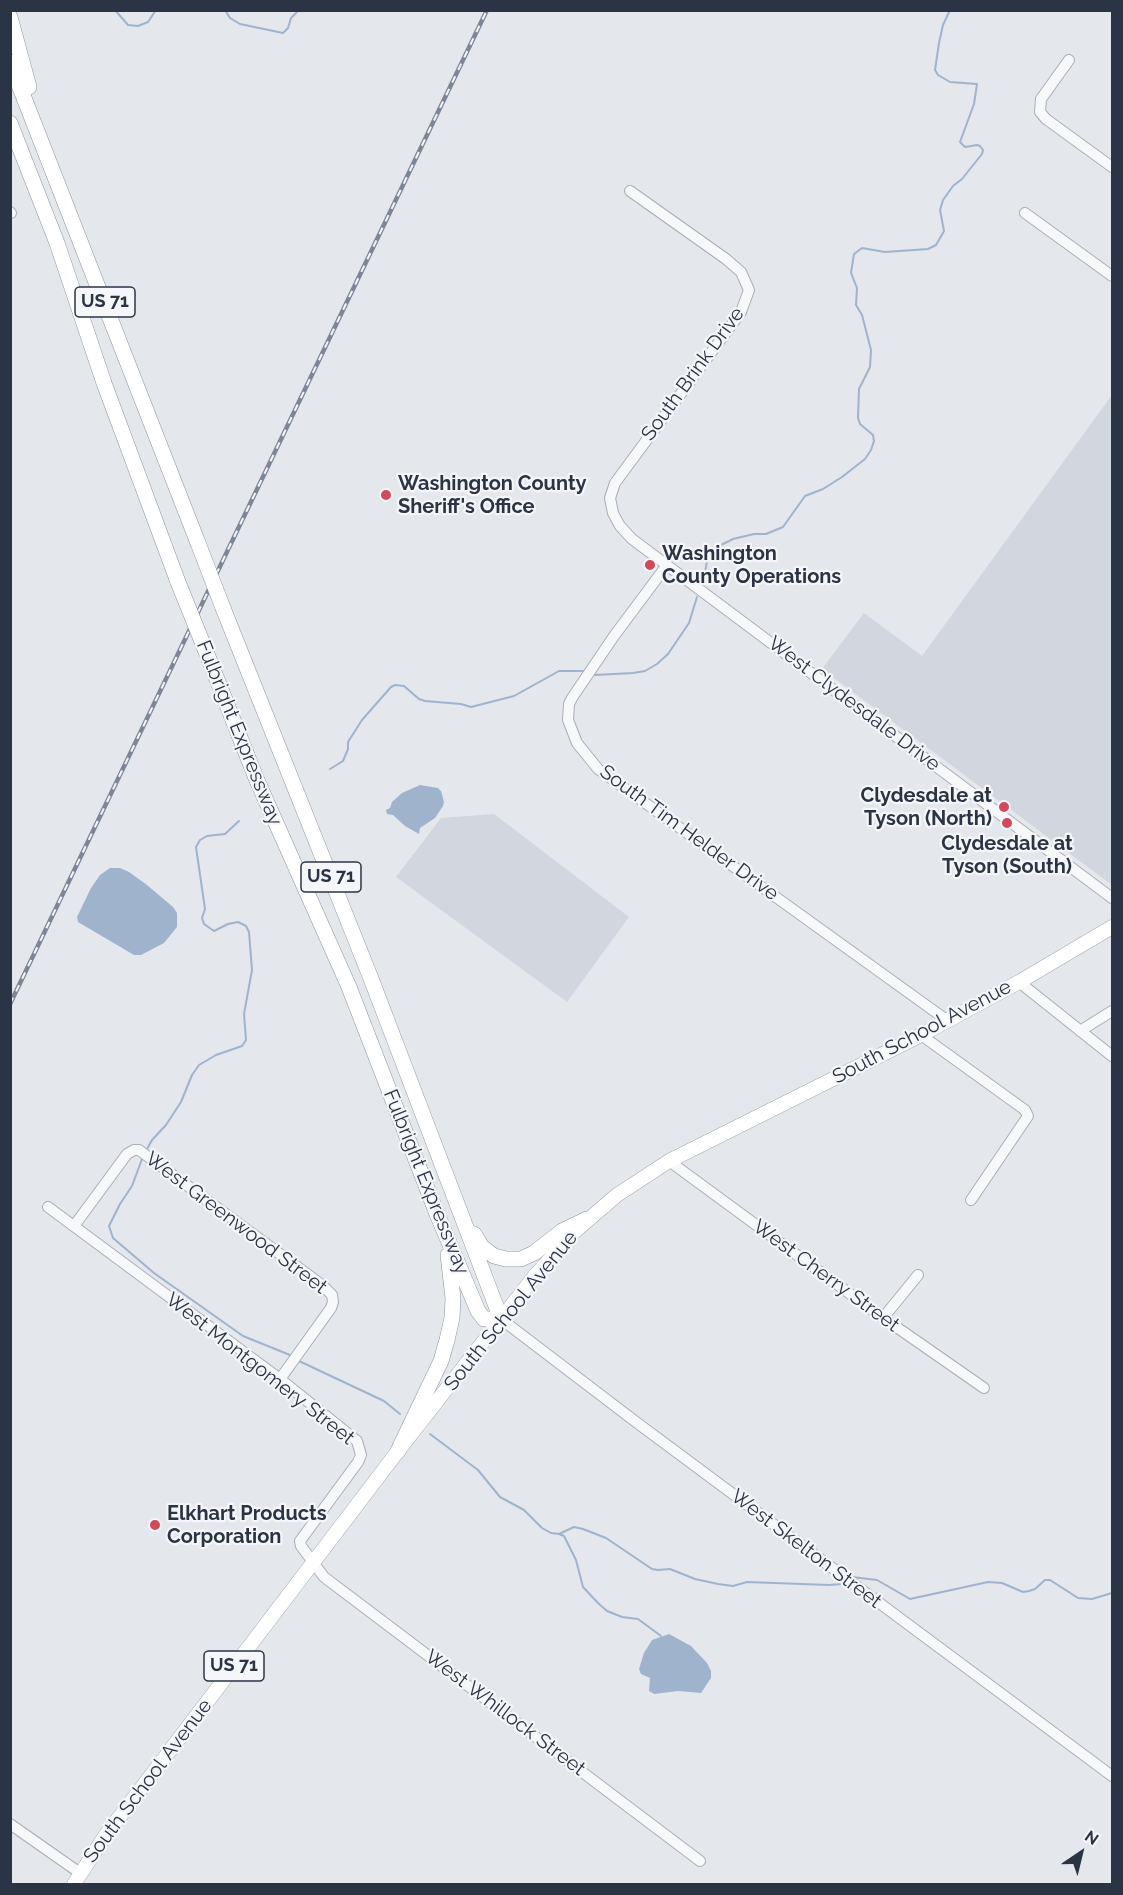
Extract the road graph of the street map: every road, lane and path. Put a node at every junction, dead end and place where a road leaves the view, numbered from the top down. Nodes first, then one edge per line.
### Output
1 (10, 17) edge
2 (1069, 60) dead end
3 (10, 62) edge
4 (10, 123) edge
5 (49, 160) junction
6 (1113, 167) edge
7 (630, 191) dead end
8 (1025, 213) dead end
9 (1113, 276) edge
10 (610, 498) joint
11 (667, 565) junction
12 (1113, 898) edge
13 (1113, 927) edge
14 (1019, 982) junction
15 (1113, 1011) edge
16 (948, 1020) junction
17 (1080, 1031) junction
18 (921, 1035) junction
19 (1113, 1056) edge
20 (436, 1148) junction
21 (669, 1161) junction
22 (971, 1200) dead end
23 (48, 1207) dead end
24 (437, 1214) junction
25 (587, 1219) junction
26 (74, 1226) junction
27 (918, 1275) dead end
28 (883, 1318) junction
29 (501, 1319) junction
30 (280, 1379) junction
31 (984, 1389) dead end
32 (398, 1451) junction
33 (312, 1563) junction
34 (1113, 1776) edge
35 (10, 1824) edge
36 (700, 1861) dead end
37 (77, 1879) edge

1 - 5 highway
2 - 6 street
3 - 5 highway, Fulbright Expressway / US 71
4 - 24 highway, Fulbright Expressway / US 71, bridge
5 - 20 highway, Fulbright Expressway / US 71, bridge
7 - 10 street, South Brink Drive
8 - 9 street
10 - 11 street, West Clydesdale Drive
11 - 12 street, West Clydesdale Drive
11 - 16 street, South Tim Helder Drive
13 - 14 main road, South School Avenue
14 - 16 main road, South School Avenue
14 - 17 street
15 - 17 street
16 - 18 main road, South School Avenue
17 - 19 street
18 - 21 main road, South School Avenue
18 - 22 street
20 - 25 highway
20 - 29 highway, US 71
21 - 25 main road, South School Avenue
21 - 28 street, West Cherry Street
23 - 26 street, West Montgomery Street
24 - 29 highway, Fulbright Expressway
24 - 32 highway
25 - 29 main road, South School Avenue
26 - 30 street, West Montgomery Street
26 - 30 street, West Greenwood Street
27 - 28 street
28 - 31 street, West Cherry Street
29 - 32 main road, South School Avenue / US 71
29 - 34 street, West Skelton Street
30 - 33 street, West Montgomery Street
32 - 33 main road, South School Avenue / US 71
33 - 36 street, West Whillock Street
33 - 37 main road, South School Avenue / US 71
35 - 37 street

